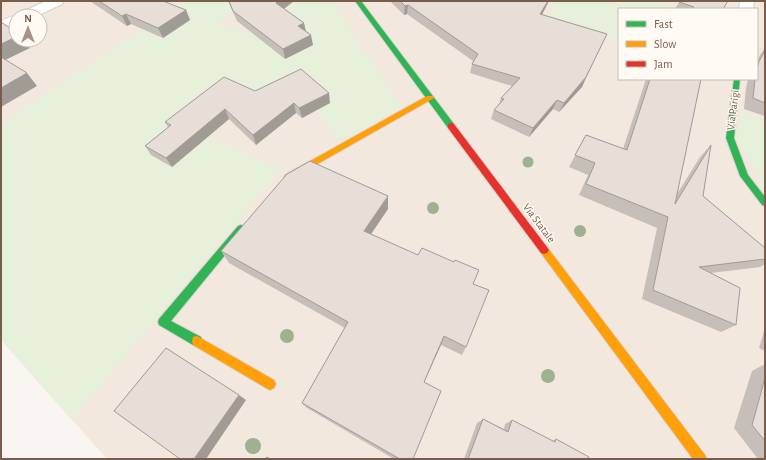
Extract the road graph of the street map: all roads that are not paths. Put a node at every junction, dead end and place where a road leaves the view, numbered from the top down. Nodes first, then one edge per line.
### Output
1 (57, 1) edge
2 (358, 1) edge
3 (42, 8) edge
4 (737, 80) edge
5 (430, 98) junction
6 (278, 186) edge
7 (765, 203) edge
8 (248, 221) edge
9 (270, 384) dead end
10 (701, 459) edge

1 - 3 street
2 - 5 main road, Via Statale
4 - 7 main road, Via Parigi
5 - 6 main road
5 - 10 main road, Via Statale
8 - 9 main road

